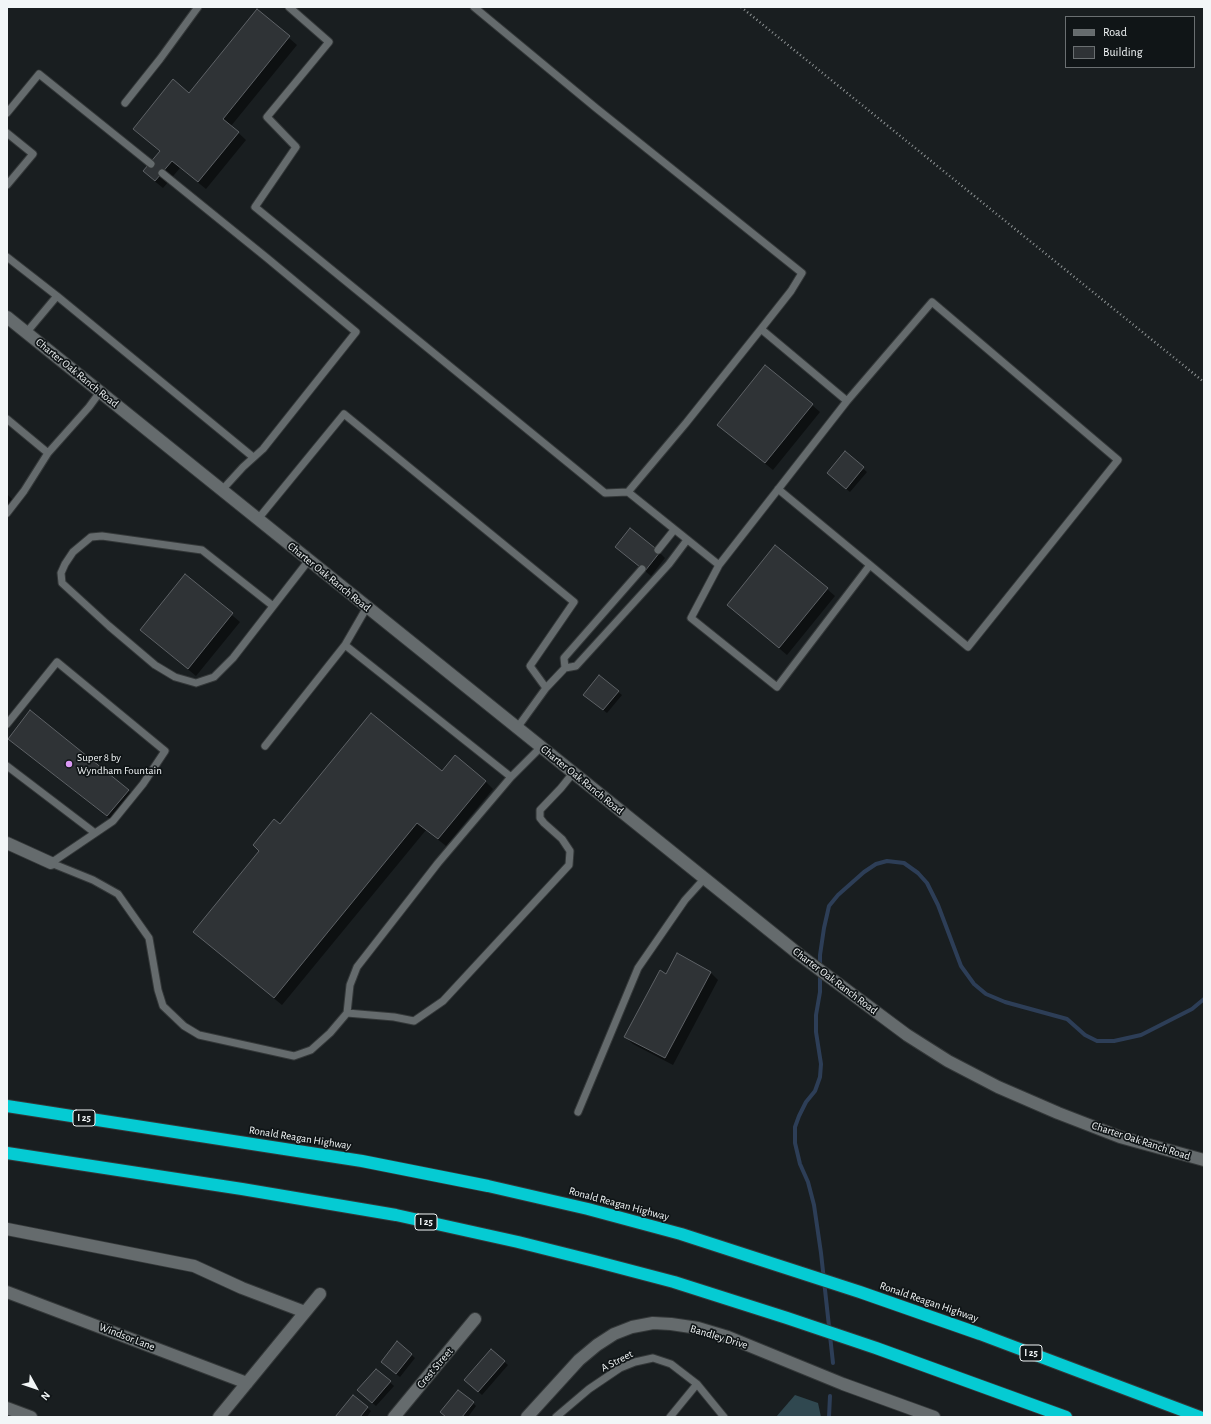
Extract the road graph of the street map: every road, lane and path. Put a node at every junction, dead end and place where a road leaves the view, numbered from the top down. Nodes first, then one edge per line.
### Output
1 (198, 7) edge
2 (289, 7) edge
3 (474, 7) edge
4 (741, 7) edge
5 (125, 103) dead end
6 (7, 113) edge
7 (7, 132) edge
8 (150, 164) dead end
9 (162, 174) dead end
10 (7, 185) edge
11 (7, 257) edge
12 (57, 296) junction
13 (7, 317) edge
14 (761, 329) junction
15 (26, 332) junction
16 (1204, 382) edge
17 (100, 392) junction
18 (847, 401) junction
19 (7, 419) edge
20 (48, 454) junction
21 (254, 457) junction
22 (778, 489) junction
23 (222, 490) junction
24 (628, 492) junction
25 (7, 513) edge
26 (258, 519) junction
27 (674, 530) junction
28 (687, 540) junction
29 (658, 550) dead end
30 (309, 560) junction
31 (719, 565) junction
32 (870, 565) junction
33 (642, 569) dead end
34 (273, 606) junction
35 (367, 607) junction
36 (345, 645) junction
37 (565, 668) junction
38 (546, 688) junction
39 (7, 724) edge
40 (517, 728) junction
41 (265, 746) dead end
42 (541, 747) junction
43 (7, 766) edge
44 (573, 773) junction
45 (511, 777) junction
46 (95, 833) junction
47 (7, 843) edge
48 (51, 863) junction
49 (704, 879) junction
50 (347, 1013) junction
51 (7, 1106) edge
52 (578, 1112) dead end
53 (7, 1154) edge
54 (1204, 1160) edge
55 (7, 1229) edge
56 (7, 1292) edge
57 (320, 1294) dead end
58 (305, 1312) junction
59 (475, 1319) dead end
60 (247, 1383) junction
61 (697, 1384) junction
62 (7, 1408) edge
63 (31, 1417) edge
64 (219, 1417) edge
65 (394, 1417) edge
66 (527, 1417) edge
67 (556, 1417) edge
68 (670, 1417) edge
69 (724, 1417) edge
70 (934, 1417) edge
71 (1066, 1417) edge
72 (1200, 1417) edge

1 - 5 lane
2 - 24 lane
3 - 14 lane
4 - 16 path
6 - 8 lane
7 - 10 lane
9 - 21 lane
11 - 12 lane
12 - 15 lane
12 - 21 lane
13 - 15 street, Charter Oak Ranch Road
14 - 18 lane
14 - 24 lane
15 - 17 street, Charter Oak Ranch Road
17 - 20 lane
17 - 23 street, Charter Oak Ranch Road
18 - 22 lane
18 - 32 lane
19 - 20 lane
20 - 25 lane
21 - 23 lane
22 - 31 lane
22 - 32 lane
23 - 26 street, Charter Oak Ranch Road
24 - 27 lane
26 - 30 street, Charter Oak Ranch Road
26 - 38 lane
27 - 28 lane
27 - 29 lane
28 - 31 lane
28 - 37 lane
30 - 34 lane
30 - 35 street, Charter Oak Ranch Road
31 - 32 lane
33 - 37 lane
34 - 34 lane
35 - 36 lane
35 - 40 street, Charter Oak Ranch Road
36 - 41 lane
36 - 45 lane
37 - 38 lane
38 - 40 lane
39 - 46 lane
40 - 42 street, Charter Oak Ranch Road
42 - 44 street, Charter Oak Ranch Road
42 - 45 lane
43 - 46 lane
44 - 49 street, Charter Oak Ranch Road
44 - 50 lane
45 - 50 lane
46 - 48 lane
47 - 48 street
48 - 50 lane
49 - 52 lane
49 - 54 street, Charter Oak Ranch Road
51 - 72 highway, Ronald Reagan Highway / I 25
53 - 71 highway, I 25
55 - 58 street
56 - 60 street, Windsor Lane
57 - 58 street
58 - 60 street
59 - 65 street, Crest Street
60 - 64 street
61 - 67 lane, A Street
61 - 68 lane
61 - 69 lane, A Street
62 - 63 street
66 - 70 street, Bandley Drive

